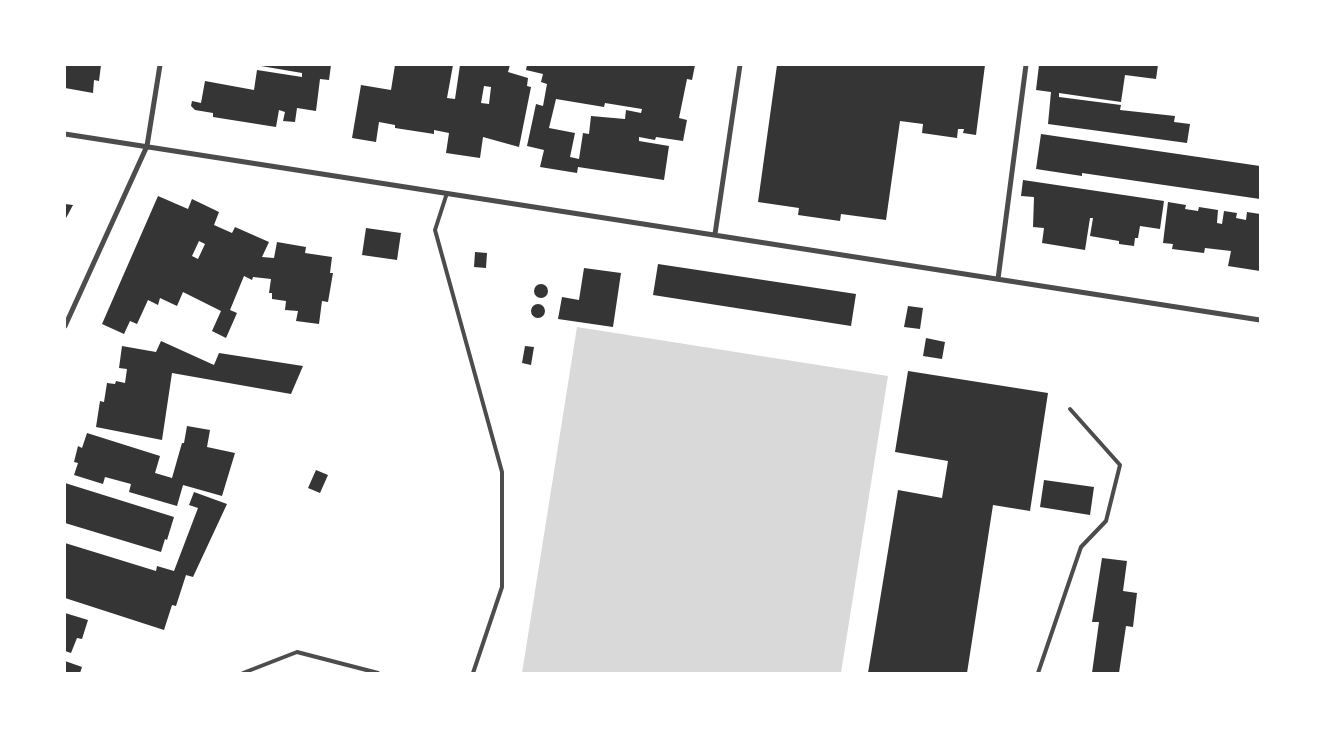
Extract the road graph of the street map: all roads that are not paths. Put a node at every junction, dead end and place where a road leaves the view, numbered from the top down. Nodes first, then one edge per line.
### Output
1 (160, 65) edge
2 (740, 65) edge
3 (1026, 65) edge
4 (65, 134) edge
5 (147, 146) junction
6 (447, 193) junction
7 (715, 234) junction
8 (998, 279) junction
9 (1260, 320) edge
10 (65, 326) edge
11 (1070, 409) dead end
12 (243, 673) edge
13 (378, 673) edge
14 (473, 673) edge
15 (1038, 673) edge

1 - 5 street
2 - 7 street
3 - 8 street
4 - 5 street
5 - 6 street
5 - 10 street
6 - 7 street
6 - 14 lane
7 - 8 street
8 - 9 street
11 - 15 lane
12 - 13 lane

